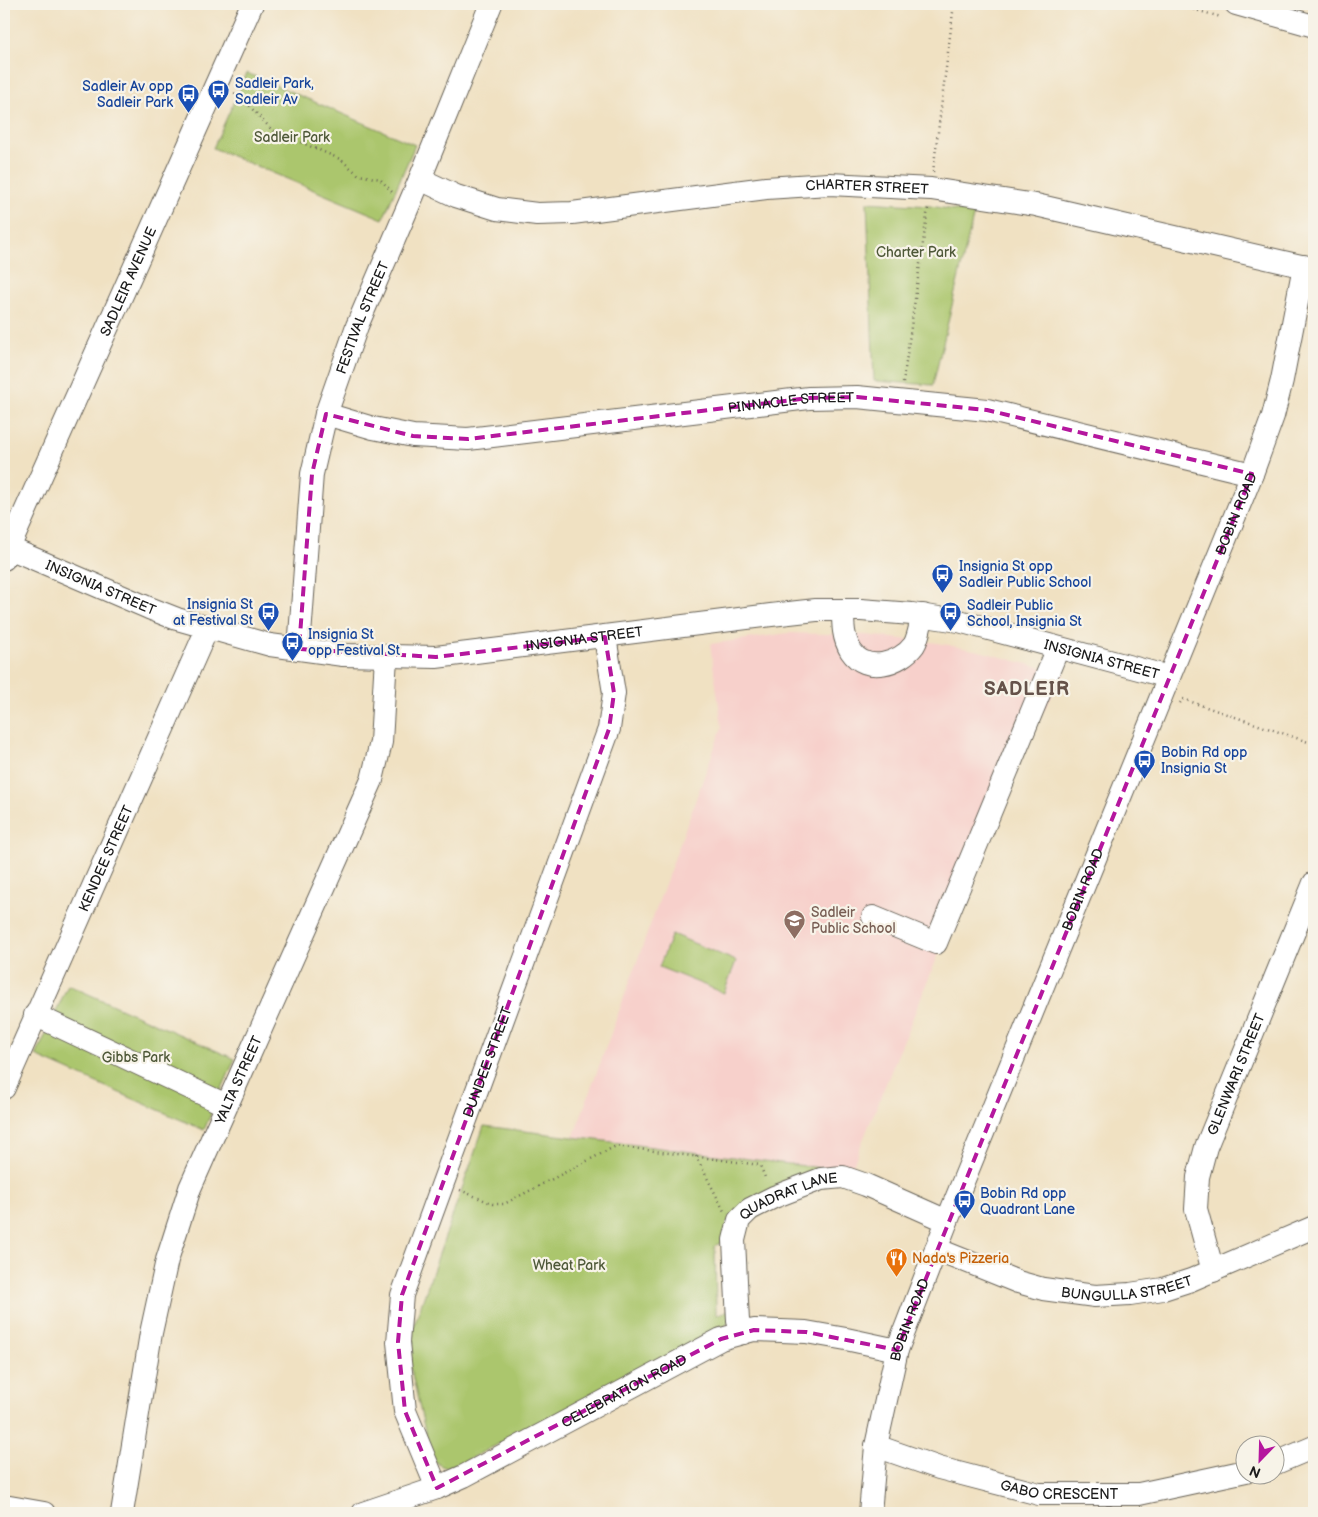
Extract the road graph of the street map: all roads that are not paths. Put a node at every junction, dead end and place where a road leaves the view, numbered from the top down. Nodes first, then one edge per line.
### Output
1 (252, 4) edge
2 (491, 4) edge
3 (1236, 4) edge
4 (1314, 26) edge
5 (420, 179) junction
6 (1309, 267) edge
7 (326, 414) junction
8 (1252, 474) junction
9 (6, 553) edge
10 (843, 610) junction
11 (923, 615) junction
12 (207, 628) junction
13 (605, 636) junction
14 (1058, 648) junction
15 (299, 649) junction
16 (386, 657) junction
17 (1169, 677) junction
18 (1314, 883) edge
19 (873, 917) dead end
20 (35, 1015) junction
21 (4, 1088) edge
22 (226, 1105) junction
23 (947, 1221) junction
24 (1314, 1227) edge
25 (936, 1249) junction
26 (1213, 1271) junction
27 (743, 1333) junction
28 (897, 1350) junction
29 (876, 1446) junction
30 (1314, 1447) edge
31 (1286, 1459) edge
32 (1236, 1473) edge
33 (437, 1488) junction
34 (4, 1506) edge
35 (44, 1513) edge
36 (122, 1513) edge
37 (363, 1513) edge
38 (870, 1513) edge

1 - 9 street, SADLEIR AVENUE
2 - 5 street, FESTIVAL STREET
3 - 4 street
5 - 6 street, CHARTER STREET
5 - 7 street, FESTIVAL STREET
6 - 8 street, BOBIN ROAD
7 - 8 street, PINNACLE STREET
7 - 15 street, FESTIVAL STREET
8 - 17 street, BOBIN ROAD
9 - 12 street, INSIGNIA STREET
10 - 11 street, INSIGNIA STREET
10 - 11 street
10 - 13 street, INSIGNIA STREET
11 - 14 street, INSIGNIA STREET
12 - 15 street, INSIGNIA STREET
12 - 20 street, KENDEE STREET
13 - 16 street, INSIGNIA STREET
13 - 33 street, DUNDEE STREET
14 - 17 street, INSIGNIA STREET
14 - 19 street
15 - 16 street, INSIGNIA STREET
16 - 22 street, YALTA STREET
17 - 23 street, BOBIN ROAD
18 - 26 street, GLENWARI STREET
20 - 21 street, KENDEE STREET
20 - 22 street
22 - 36 street, YALTA STREET
23 - 25 street, BOBIN ROAD
23 - 27 street, QUADRAT LANE
24 - 26 street, BUNGULLA STREET
25 - 26 street, BUNGULLA STREET
25 - 28 street, BOBIN ROAD
27 - 28 street, CELEBRATION ROAD
27 - 33 street, CELEBRATION ROAD
28 - 29 street, BOBIN ROAD
29 - 32 street, GABO CRESCENT
29 - 38 street, BOBIN ROAD
30 - 31 street
33 - 37 street, CELEBRATION ROAD
34 - 35 street

